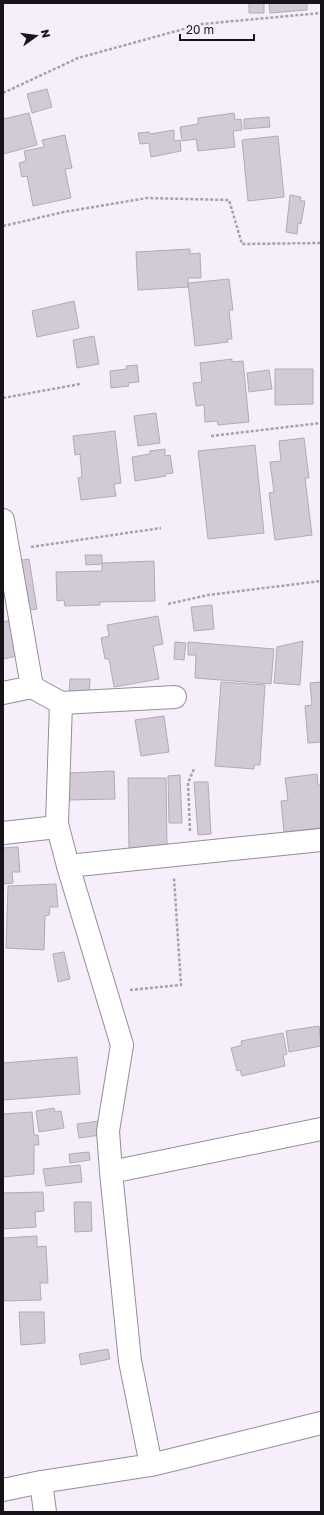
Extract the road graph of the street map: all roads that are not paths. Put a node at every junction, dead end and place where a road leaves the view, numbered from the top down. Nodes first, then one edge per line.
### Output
1 (3, 520) edge
2 (32, 687) junction
3 (3, 693) edge
4 (175, 697) dead end
5 (61, 703) junction
6 (57, 827) junction
7 (3, 833) edge
8 (321, 840) edge
9 (68, 866) junction
10 (321, 1129) edge
11 (111, 1172) junction
12 (321, 1423) edge
13 (150, 1465) junction
14 (41, 1482) junction
15 (3, 1490) edge
16 (45, 1512) edge

1 - 2 street
2 - 3 street
2 - 5 street
4 - 5 street
5 - 6 street
6 - 7 street
6 - 9 street
8 - 9 street
9 - 11 street
10 - 11 street
11 - 13 street
12 - 13 street
13 - 14 street
14 - 15 street
14 - 16 street

